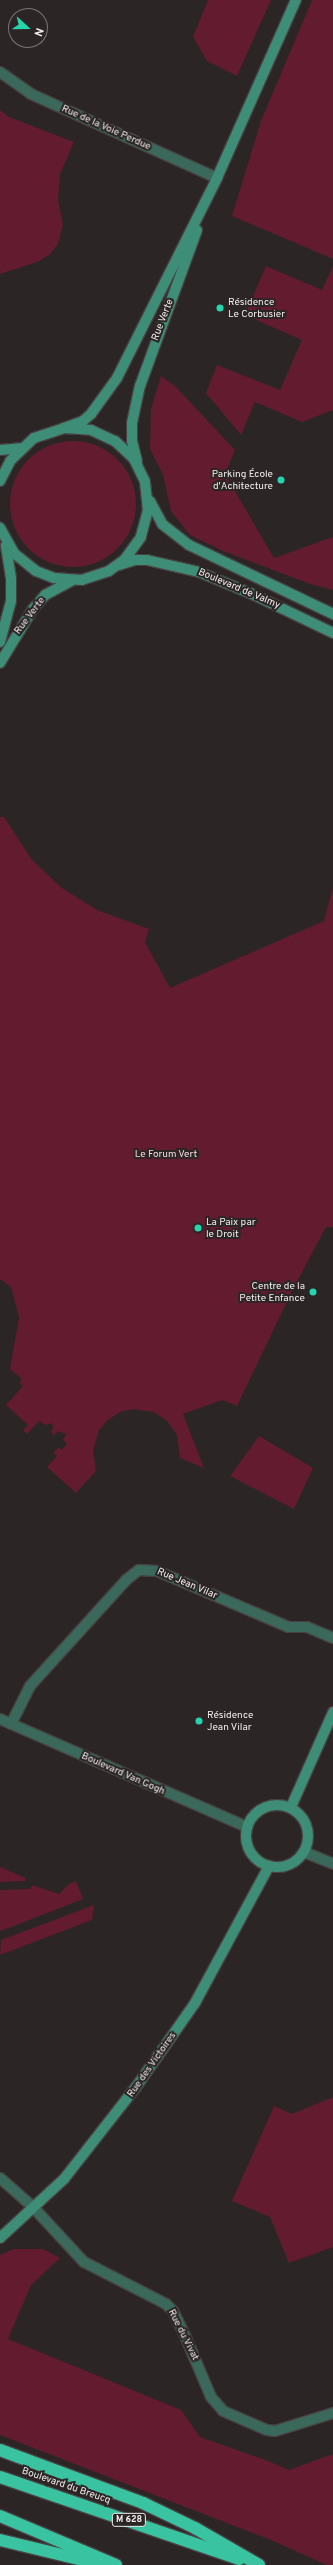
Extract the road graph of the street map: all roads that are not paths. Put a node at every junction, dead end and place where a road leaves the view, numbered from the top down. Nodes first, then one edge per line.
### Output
1 (296, 0) edge
2 (0, 72) edge
3 (217, 178) junction
4 (64, 428) junction
5 (21, 448) junction
6 (0, 450) edge
7 (138, 466) junction
8 (0, 482) edge
9 (147, 491) junction
10 (2, 532) edge
11 (117, 566) junction
12 (73, 580) junction
13 (333, 614) edge
14 (333, 633) edge
15 (0, 642) edge
16 (0, 663) edge
17 (333, 1638) edge
18 (333, 1712) edge
19 (0, 1719) edge
20 (11, 1724) junction
21 (291, 1807) junction
22 (247, 1828) junction
23 (304, 1852) junction
24 (333, 1864) edge
25 (269, 1866) junction
26 (0, 2178) edge
27 (33, 2207) junction
28 (0, 2238) edge
29 (333, 2413) edge
30 (0, 2450) edge
31 (0, 2477) edge
32 (0, 2516) edge
33 (0, 2540) edge
34 (103, 2565) edge
35 (116, 2565) edge
36 (259, 2565) edge

1 - 3 street, Rue Verte
2 - 3 street, Rue de la Voie Perdue
3 - 4 street, Rue Verte
3 - 7 street, Rue Verte
4 - 5 street
4 - 7 street
5 - 6 street
5 - 8 street
7 - 9 street, Boulevard de Valmy
9 - 11 street
9 - 13 street, Boulevard de Valmy
10 - 12 street
10 - 15 street, Rue Verte
11 - 12 street
11 - 14 street, Boulevard de Valmy
12 - 16 street, Rue Verte
17 - 20 street, Rue Jean Vilar
18 - 21 street
19 - 20 street, Boulevard Van Gogh
20 - 22 street, Boulevard Van Gogh
21 - 22 street
21 - 23 street
22 - 25 street
23 - 24 street
23 - 25 street
25 - 27 street, Rue des Victoires
26 - 27 street, Rue du Vivat
27 - 28 street, Rue des Victoires
27 - 29 street, Rue du Vivat
30 - 36 highway
31 - 36 highway, Boulevard du Breucq / M 628
32 - 35 highway
33 - 34 highway

